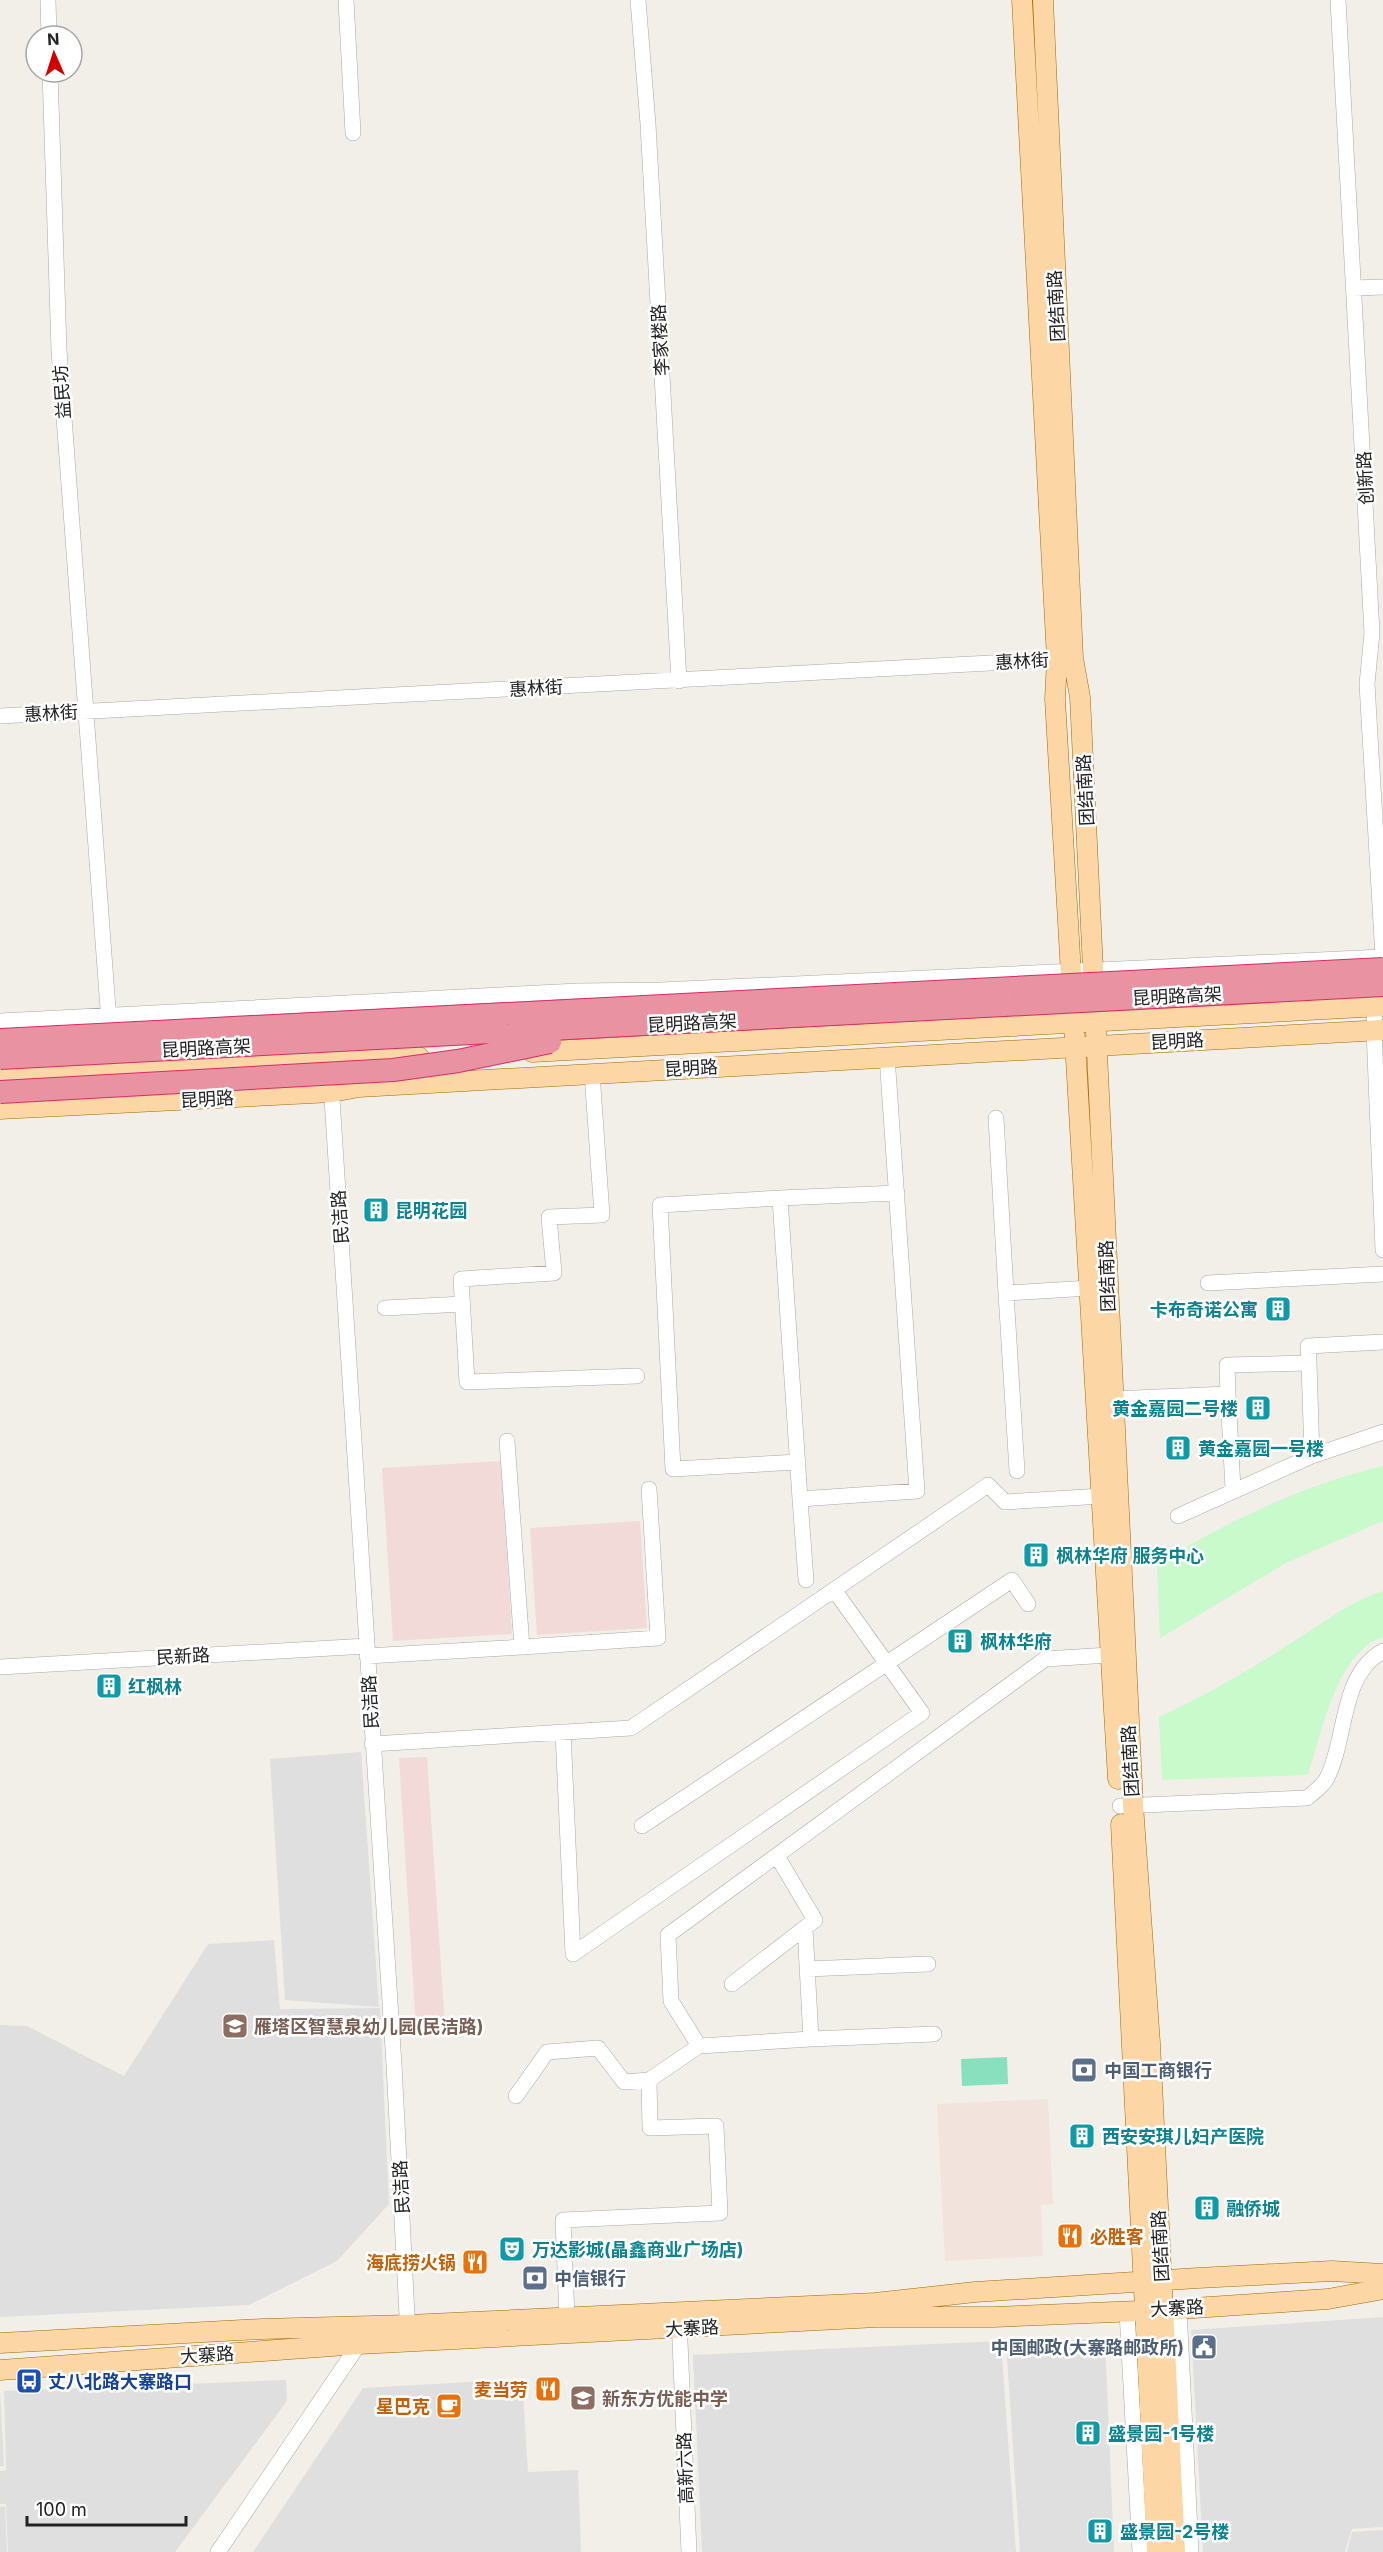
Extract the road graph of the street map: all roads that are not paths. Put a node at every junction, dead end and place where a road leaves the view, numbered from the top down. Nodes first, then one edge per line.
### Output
1 (48, 0) edge
2 (346, 0) edge
3 (638, 0) edge
4 (1022, 0) edge
5 (1042, 0) edge
6 (1338, 0) edge
7 (49, 24) edge
8 (50, 84) edge
9 (353, 133) dead end
10 (1383, 287) edge
11 (1353, 288) junction
12 (1065, 659) junction
13 (679, 681) junction
14 (87, 712) junction
15 (0, 716) edge
16 (1383, 957) edge
17 (1095, 969) junction
18 (1383, 969) edge
19 (1070, 971) junction
20 (1383, 985) edge
21 (1378, 1007) edge
22 (575, 1010) junction
23 (108, 1014) junction
24 (0, 1021) edge
25 (1097, 1023) junction
26 (1074, 1024) junction
27 (621, 1027) junction
28 (1378, 1030) edge
29 (0, 1033) edge
30 (0, 1040) edge
31 (1098, 1046) junction
32 (1077, 1047) junction
33 (887, 1056) junction
34 (0, 1058) edge
35 (330, 1062) junction
36 (112, 1073) junction
37 (592, 1073) junction
38 (0, 1079) edge
39 (0, 1092) edge
40 (332, 1092) junction
41 (0, 1109) edge
42 (996, 1118) dead end
43 (897, 1193) junction
44 (780, 1198) junction
45 (1383, 1247) edge
46 (1383, 1274) edge
47 (1208, 1283) dead end
48 (1090, 1288) junction
49 (1006, 1293) junction
50 (463, 1304) junction
51 (385, 1308) dead end
52 (1383, 1342) edge
53 (1309, 1363) junction
54 (637, 1376) dead end
55 (1228, 1394) junction
56 (1112, 1399) junction
57 (1383, 1432) edge
58 (507, 1441) dead end
59 (1312, 1456) junction
60 (798, 1462) junction
61 (1017, 1471) dead end
62 (649, 1489) dead end
63 (1233, 1489) junction
64 (1102, 1496) junction
65 (800, 1499) junction
66 (1178, 1516) dead end
67 (806, 1580) dead end
68 (835, 1591) junction
69 (1028, 1604) dead end
70 (522, 1647) junction
71 (367, 1651) junction
72 (1383, 1651) edge
73 (1109, 1655) junction
74 (887, 1664) junction
75 (0, 1667) edge
76 (563, 1732) junction
77 (372, 1744) junction
78 (1126, 1806) junction
79 (642, 1826) dead end
80 (777, 1856) junction
81 (805, 1928) junction
82 (928, 1964) dead end
83 (807, 1969) junction
84 (732, 1984) dead end
85 (934, 2034) dead end
86 (811, 2039) junction
87 (699, 2046) junction
88 (649, 2080) junction
89 (516, 2096) dead end
90 (1383, 2274) edge
91 (1162, 2279) junction
92 (1142, 2280) junction
93 (1383, 2289) edge
94 (1172, 2309) junction
95 (1135, 2310) junction
96 (567, 2317) junction
97 (679, 2320) junction
98 (408, 2333) junction
99 (0, 2343) edge
100 (359, 2344) junction
101 (0, 2370) edge
102 (218, 2552) edge
103 (689, 2552) edge
104 (1140, 2552) edge
105 (1157, 2552) edge
106 (1175, 2552) edge
107 (1191, 2552) edge

1 - 7 street
2 - 9 street
3 - 13 street, 李家楼路
4 - 12 main road, 团结南路
5 - 12 main road, 团结南路
6 - 11 street, 创新路
8 - 14 street, 益民坊
10 - 11 street
11 - 16 street, 创新路
12 - 13 street, 惠林街
12 - 17 main road, 团结南路
12 - 19 main road, 团结南路
13 - 14 street, 惠林街
14 - 15 street, 惠林街
14 - 23 street, 益民坊
16 - 17 street
16 - 21 street, 创新路
17 - 19 street
17 - 25 main road, 团结南路
18 - 22 highway, 昆明路高架, bridge
19 - 23 street
19 - 26 main road, 团结南路
20 - 27 highway, 昆明路高架, bridge
21 - 25 main road, 昆明路
21 - 28 street, 创新路
22 - 29 highway, bridge
22 - 30 highway, 昆明路高架, bridge
23 - 24 street
23 - 36 street, 益民坊
25 - 26 main road, 昆明路
25 - 31 main road, 团结南路
26 - 32 main road, 团结南路
26 - 35 main road, 昆明路
27 - 34 highway, 昆明路高架, bridge
27 - 39 highway, bridge
28 - 31 main road, 昆明路
28 - 45 street, 创新路
31 - 32 main road, 昆明路
31 - 56 main road, 团结南路
32 - 33 main road, 昆明路
32 - 48 main road, 团结南路
33 - 37 main road, 昆明路
33 - 43 street
35 - 36 main road, 昆明路
35 - 40 street, 民洁路
36 - 38 main road, 昆明路
37 - 40 main road, 昆明路
37 - 50 street
40 - 41 main road, 昆明路
40 - 71 street, 民洁路
42 - 49 street
43 - 44 street
43 - 65 street
44 - 60 street
44 - 60 street
46 - 47 street
48 - 49 street
48 - 64 main road, 团结南路
49 - 61 street
50 - 51 street
50 - 54 street
52 - 53 street
53 - 55 street
53 - 59 street
55 - 56 street
55 - 63 street
56 - 78 main road, 团结南路
57 - 59 street
58 - 70 street
59 - 63 street
60 - 65 street
62 - 70 street, 民新路
63 - 66 street
64 - 68 street
64 - 73 main road, 团结南路
65 - 67 street
68 - 74 street
68 - 76 street
69 - 74 street
70 - 71 street, 民新路
71 - 75 street, 民新路
71 - 77 street, 民洁路
72 - 78 street
73 - 78 main road, 团结南路
73 - 80 street
74 - 76 street
74 - 79 street
76 - 77 street
77 - 98 street, 民洁路
78 - 91 main road, 团结南路
78 - 92 main road, 团结南路
80 - 81 street
80 - 87 street
81 - 83 street
81 - 84 street
82 - 83 street
83 - 86 street
85 - 86 street
86 - 87 street
87 - 88 street
88 - 89 street
88 - 96 street
90 - 91 main road, 大寨路
91 - 92 main road, 大寨路
91 - 94 main road, 团结南路
92 - 95 main road, 团结南路
92 - 97 main road, 大寨路
93 - 94 main road, 大寨路
94 - 95 main road, 大寨路
94 - 106 main road, 团结南路
94 - 107 street
95 - 97 main road, 大寨路
95 - 104 street
95 - 105 main road, 团结南路
96 - 97 main road, 大寨路
96 - 98 main road, 大寨路
97 - 98 main road, 大寨路
97 - 103 street, 高新六路
98 - 99 main road, 大寨路
98 - 100 main road, 大寨路
100 - 101 main road, 大寨路
100 - 102 street

